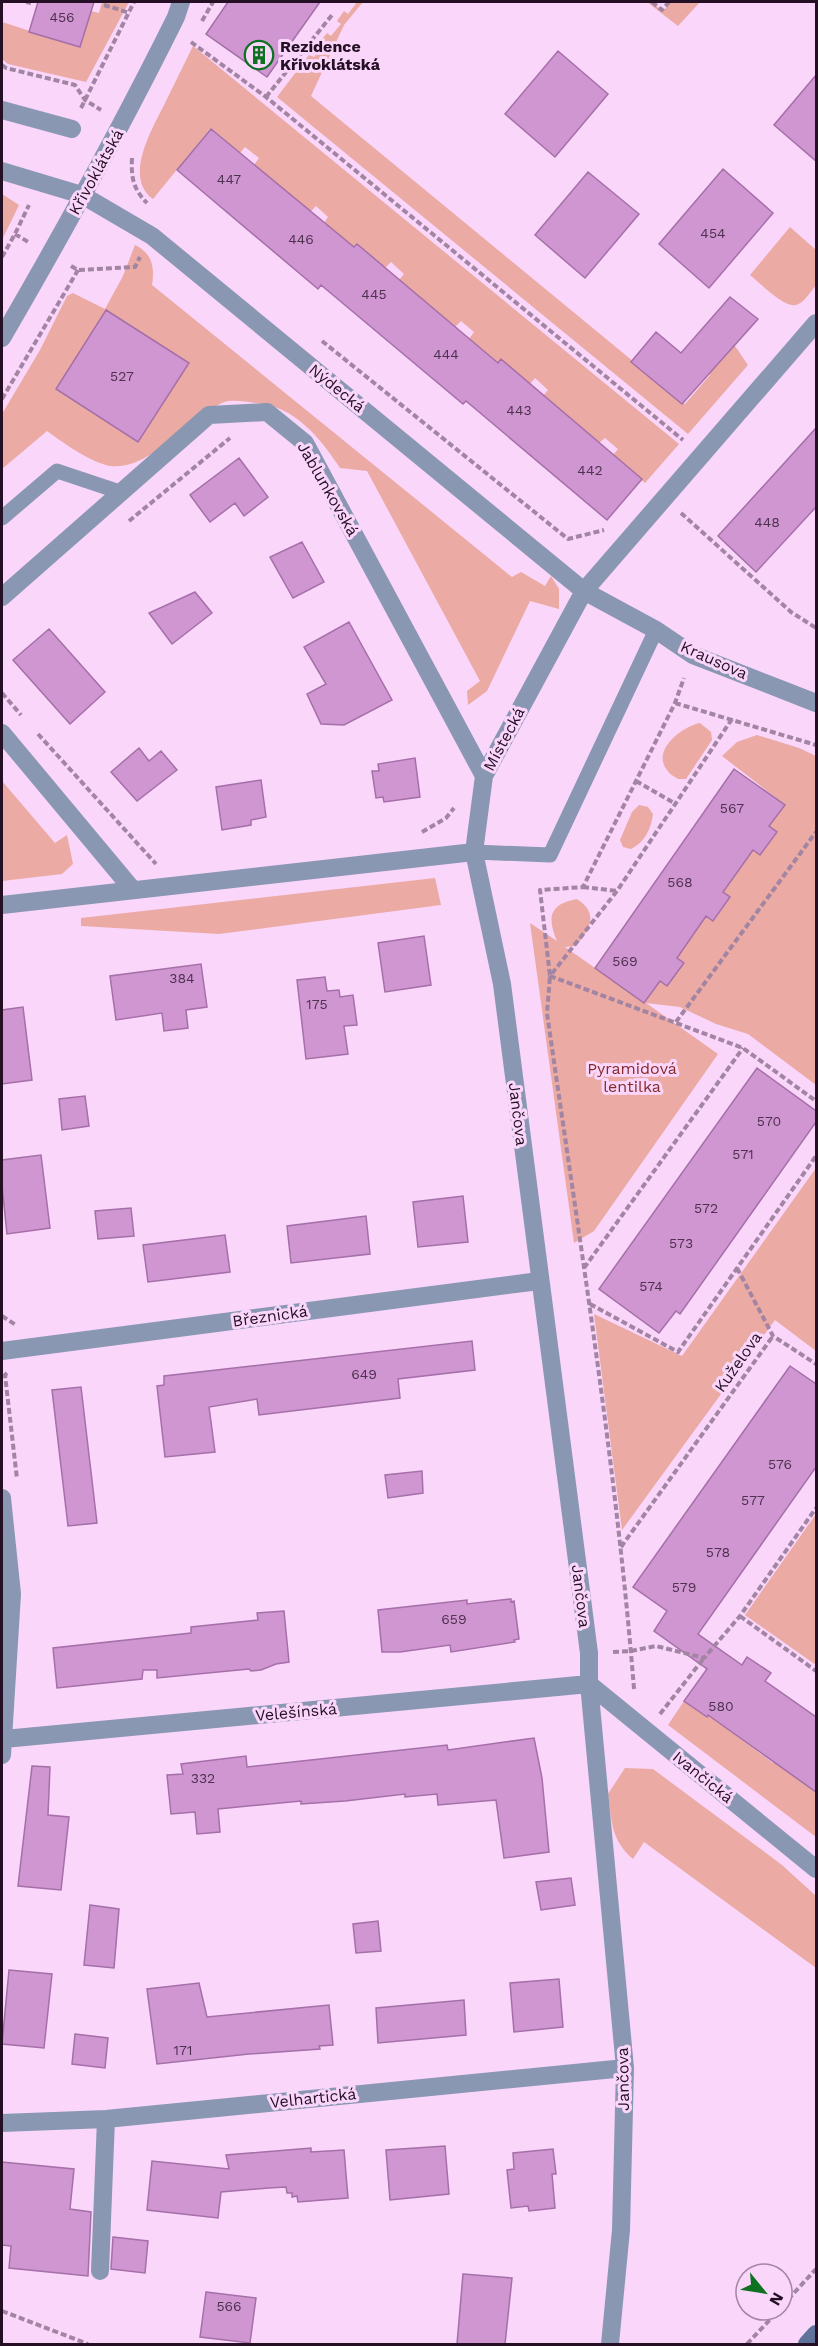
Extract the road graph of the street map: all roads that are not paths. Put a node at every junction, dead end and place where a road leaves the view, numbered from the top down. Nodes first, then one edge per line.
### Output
1 (181, 2) edge
2 (2, 110) edge
3 (72, 129) dead end
4 (2, 171) edge
5 (82, 195) junction
6 (816, 323) edge
7 (2, 338) edge
8 (120, 492) junction
9 (2, 518) edge
10 (584, 591) junction
11 (2, 597) edge
12 (656, 630) junction
13 (816, 703) edge
14 (2, 733) edge
15 (484, 776) junction
16 (474, 852) junction
17 (133, 890) junction
18 (2, 905) edge
19 (539, 1281) junction
20 (2, 1351) edge
21 (2, 1498) edge
22 (589, 1684) junction
23 (2, 1747) edge
24 (816, 1869) edge
25 (625, 2068) junction
26 (106, 2119) junction
27 (2, 2123) edge
28 (100, 2271) dead end
29 (816, 2334) edge
30 (610, 2344) edge
31 (807, 2344) edge

1 - 5 street, Křivoklátská
2 - 3 street
4 - 5 street, Nýdecká
5 - 7 street, Křivoklátská
5 - 10 street, Nýdecká
6 - 10 street, Místecká
8 - 9 lane
8 - 11 street, Jablunkovská
8 - 15 street, Jablunkovská
10 - 12 street, Krausova
10 - 15 street, Místecká
12 - 13 street, Krausova
12 - 16 lane
14 - 17 street
15 - 16 street, Místecká
16 - 17 street
16 - 19 street, Jančova
17 - 18 street
19 - 20 street, Březnická
19 - 22 street, Jančova
21 - 23 street
22 - 23 street, Velešínská
22 - 24 street, Ivančická
22 - 25 street, Jančova
25 - 26 street, Velhartická
25 - 30 street, Jančova
26 - 27 street, Velhartická
26 - 28 street
29 - 31 street

